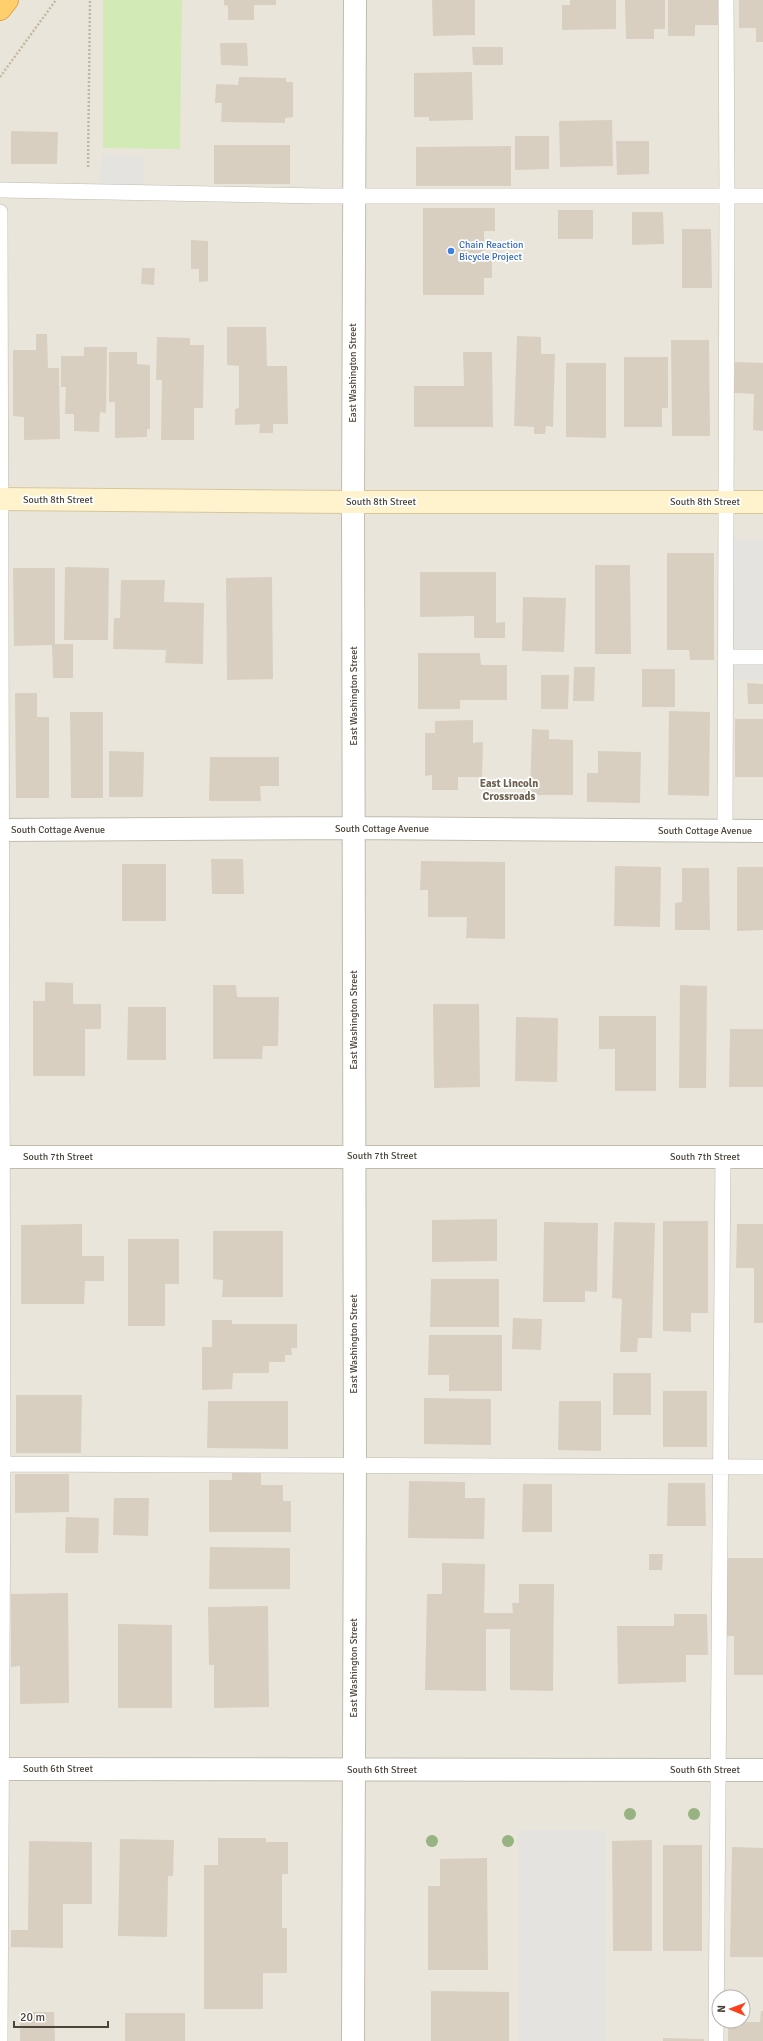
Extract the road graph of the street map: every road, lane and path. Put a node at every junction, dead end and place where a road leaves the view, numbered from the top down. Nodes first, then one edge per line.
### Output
1 (7, 0) edge
2 (56, 0) edge
3 (90, 0) edge
4 (355, 0) edge
5 (726, 0) edge
6 (0, 10) edge
7 (0, 77) edge
8 (0, 190) edge
9 (88, 192) junction
10 (354, 195) junction
11 (727, 196) junction
12 (763, 196) edge
13 (0, 212) edge
14 (1, 499) edge
15 (353, 502) junction
16 (725, 502) junction
17 (763, 502) edge
18 (725, 657) junction
19 (763, 657) edge
20 (354, 828) junction
21 (1, 830) edge
22 (725, 831) junction
23 (763, 831) edge
24 (354, 1156) junction
25 (1, 1157) edge
26 (723, 1157) junction
27 (763, 1157) edge
28 (1, 1464) edge
29 (355, 1465) junction
30 (721, 1466) junction
31 (763, 1467) edge
32 (0, 1769) edge
33 (354, 1770) junction
34 (717, 1770) junction
35 (763, 1770) edge
36 (0, 2041) edge
37 (353, 2041) edge
38 (716, 2041) edge

1 - 6 highway
2 - 7 path
3 - 9 path
4 - 10 street, East Washington Street
5 - 11 lane
8 - 9 lane
9 - 10 lane
10 - 11 lane
10 - 15 street, East Washington Street
11 - 12 lane
11 - 16 lane
13 - 14 lane
14 - 15 main road, South 8th Street
14 - 21 lane
15 - 16 main road, South 8th Street
15 - 20 street, East Washington Street
16 - 17 main road, South 8th Street
16 - 18 lane
18 - 19 lane
18 - 22 lane
20 - 21 street, South Cottage Avenue
20 - 22 street, South Cottage Avenue
20 - 24 street, East Washington Street
21 - 25 lane
22 - 23 street, South Cottage Avenue
24 - 25 street, South 7th Street
24 - 26 street, South 7th Street
24 - 29 street, East Washington Street
25 - 28 lane
26 - 27 street, South 7th Street
26 - 30 lane
28 - 29 lane
28 - 32 lane
29 - 30 lane
29 - 33 street, East Washington Street
30 - 31 lane
30 - 34 lane
32 - 33 street, South 6th Street
32 - 36 lane
33 - 34 street, South 6th Street
33 - 37 street, East Washington Street
34 - 35 street, South 6th Street
34 - 38 lane

